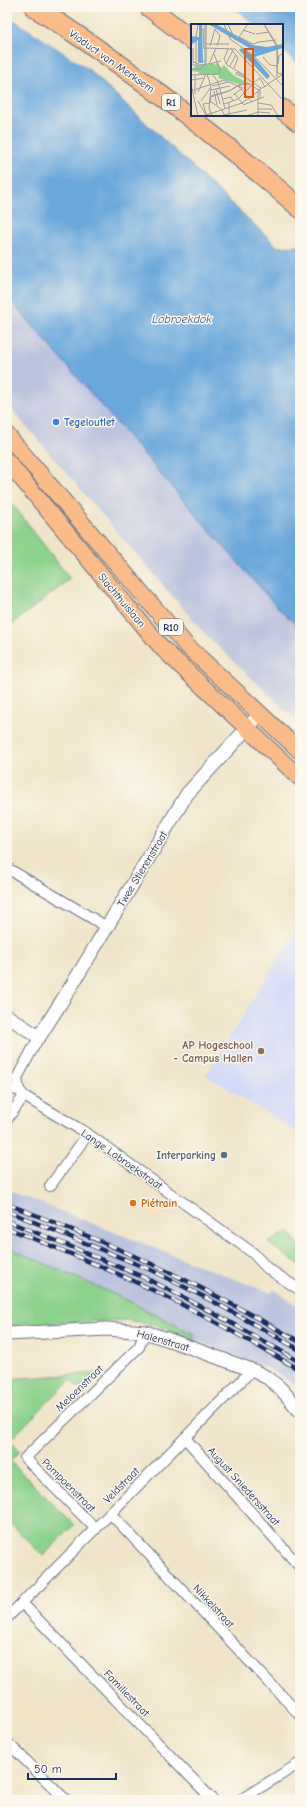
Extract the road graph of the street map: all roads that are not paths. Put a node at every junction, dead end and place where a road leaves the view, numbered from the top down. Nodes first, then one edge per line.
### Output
1 (34, 7) edge
2 (149, 7) edge
3 (191, 39) edge
4 (283, 110) edge
5 (300, 123) edge
6 (300, 208) edge
7 (7, 435) edge
8 (7, 461) edge
9 (260, 714) junction
10 (246, 729) junction
11 (300, 751) edge
12 (300, 778) edge
13 (7, 868) edge
14 (107, 927) junction
15 (7, 1016) edge
16 (39, 1036) junction
17 (7, 1089) edge
18 (22, 1093) junction
19 (7, 1119) edge
20 (88, 1134) junction
21 (50, 1186) dead end
22 (299, 1287) edge
23 (145, 1332) junction
24 (7, 1334) edge
25 (252, 1370) junction
26 (300, 1411) edge
27 (185, 1438) junction
28 (25, 1458) joint
29 (110, 1513) junction
30 (96, 1529) junction
31 (300, 1567) edge
32 (22, 1603) junction
33 (7, 1618) edge
34 (300, 1715) edge
35 (7, 1742) edge
36 (300, 1762) edge
37 (62, 1799) edge
38 (213, 1800) edge
39 (240, 1800) edge

1 - 6 highway, Viaduct van Merksem / R1
2 - 3 highway
4 - 5 highway
7 - 9 main road, Slachthuislaan / R10
8 - 10 main road, Slachthuislaan / R10
9 - 10 street, Twee Stierenstraat
9 - 11 main road, Slachthuislaan / R10
10 - 12 main road, Slachthuislaan / R10
10 - 14 street, Twee Stierenstraat
13 - 14 street
14 - 16 street, Twee Stierenstraat
15 - 16 street
16 - 18 street
17 - 18 street
18 - 19 street
18 - 20 street, Lange Lobroekstraat
20 - 21 street
20 - 22 street, Lange Lobroekstraat
23 - 24 street, Halenstraat
23 - 25 street, Halenstraat
23 - 28 street, Meloenstraat
25 - 26 street, Halenstraat
25 - 27 street, Veldstraat
27 - 29 street, Veldstraat
27 - 31 street, August Sniedersstraat
28 - 30 street, Pompoenstraat
29 - 30 street, Veldstraat
29 - 34 street, Nikkelstraat
30 - 32 street, Veldstraat
32 - 33 street, Veldstraat
32 - 38 street, Familiestraat
35 - 37 street
36 - 39 street

